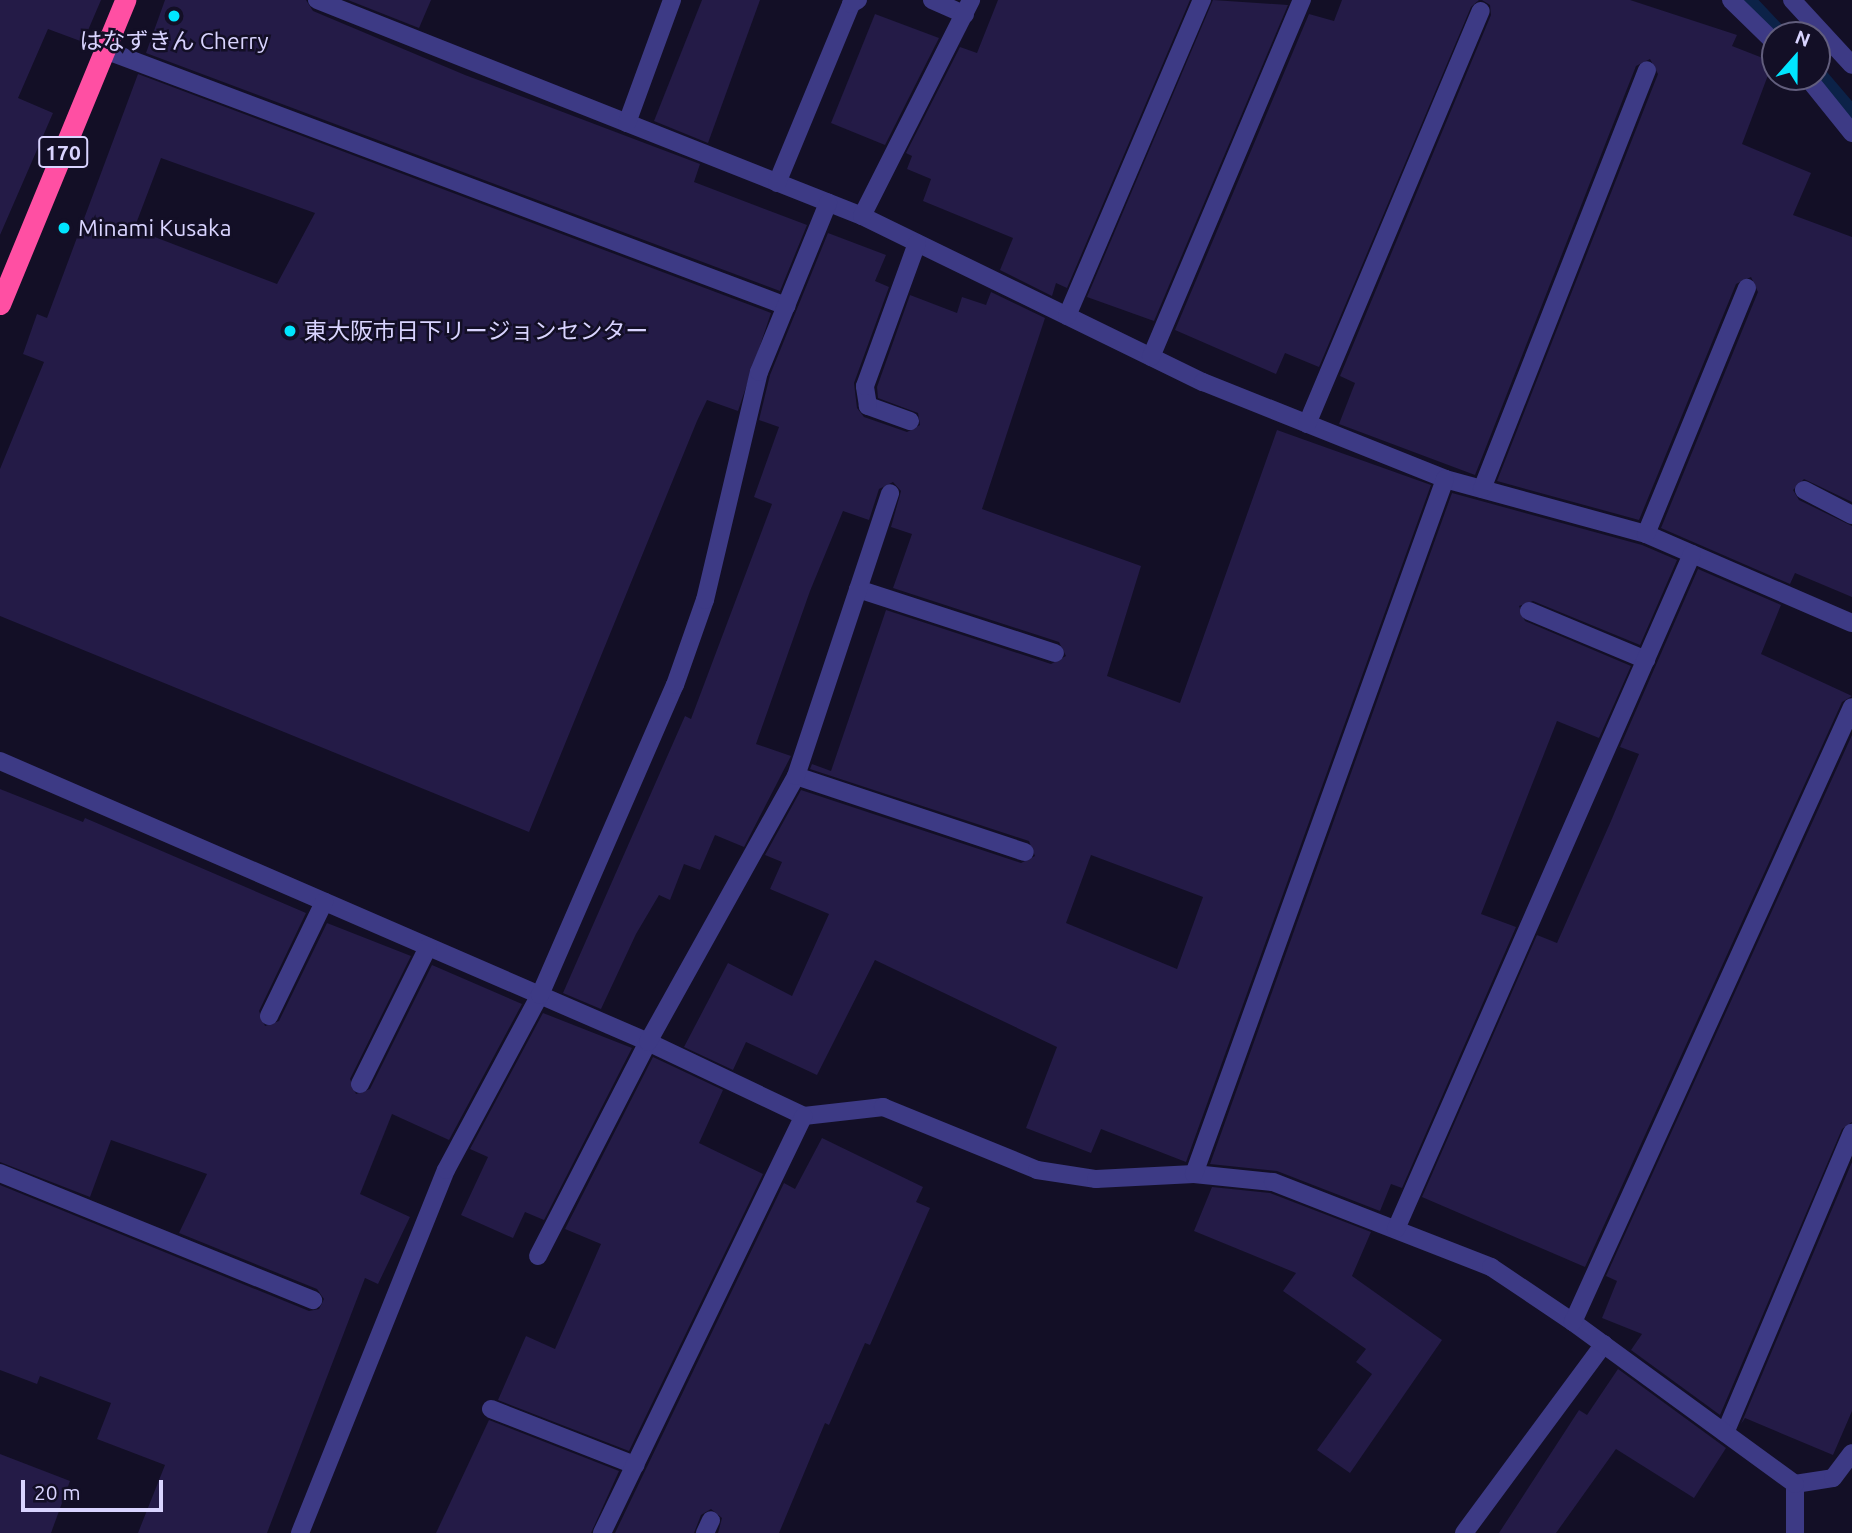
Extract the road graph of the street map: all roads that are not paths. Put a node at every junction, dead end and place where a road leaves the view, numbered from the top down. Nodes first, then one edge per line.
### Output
1 (125, 0) edge
2 (317, 0) edge
3 (672, 0) edge
4 (858, 0) edge
5 (932, 0) edge
6 (1202, 0) edge
7 (1303, 0) edge
8 (1731, 0) edge
9 (1792, 0) edge
10 (968, 8) edge
11 (1481, 11) dead end
12 (1761, 29) edge
13 (105, 50) junction
14 (1852, 65) edge
15 (1647, 70) dead end
16 (1818, 91) edge
17 (627, 123) junction
18 (1852, 133) edge
19 (777, 183) junction
20 (828, 203) junction
21 (862, 216) junction
22 (917, 243) junction
23 (1747, 288) dead end
24 (1, 297) edge
25 (786, 306) junction
26 (1067, 316) junction
27 (1151, 358) junction
28 (910, 421) dead end
29 (1307, 424) junction
30 (1445, 479) junction
31 (1482, 489) junction
32 (1804, 490) dead end
33 (890, 493) dead end
34 (1852, 515) edge
35 (1646, 534) junction
36 (1692, 554) junction
37 (858, 589) junction
38 (1529, 611) dead end
39 (1852, 623) edge
40 (1055, 653) dead end
41 (1646, 660) junction
42 (1852, 707) edge
43 (0, 761) edge
44 (796, 776) junction
45 (1025, 852) dead end
46 (324, 902) junction
47 (428, 947) junction
48 (540, 995) junction
49 (269, 1016) dead end
50 (648, 1042) junction
51 (360, 1084) dead end
52 (804, 1116) junction
53 (1852, 1133) edge
54 (0, 1173) edge
55 (1194, 1174) junction
56 (1396, 1228) junction
57 (538, 1256) dead end
58 (313, 1300) dead end
59 (1573, 1322) junction
60 (1604, 1344) junction
61 (491, 1409) dead end
62 (1725, 1433) junction
63 (1852, 1453) edge
64 (635, 1465) junction
65 (1796, 1484) junction
66 (300, 1533) edge
67 (602, 1533) edge
68 (1464, 1533) edge
69 (1795, 1533) edge

1 - 13 highway, 170
2 - 17 street
3 - 17 street
4 - 19 street
5 - 10 street
6 - 26 street
7 - 27 street
8 - 12 street
9 - 14 street
10 - 21 street
11 - 29 street
13 - 24 highway, 170
13 - 25 street
15 - 31 street
16 - 18 street
17 - 19 street
19 - 20 street
20 - 21 street
20 - 25 street
21 - 22 street
22 - 26 street
22 - 28 street
23 - 35 street
25 - 48 street
26 - 27 street
27 - 29 street
29 - 30 street
30 - 31 street
30 - 55 street
31 - 35 street
32 - 34 street
33 - 37 street
35 - 36 street
36 - 39 street
36 - 41 street
37 - 40 street
37 - 44 street
38 - 41 street
41 - 56 street
42 - 59 street
43 - 46 street
44 - 45 street
44 - 50 street
46 - 47 street
46 - 49 street
47 - 48 street
47 - 51 street
48 - 50 street
48 - 66 street
50 - 52 street
50 - 57 street
52 - 55 street
52 - 64 street
53 - 62 street
54 - 58 street
55 - 56 street
56 - 59 street
59 - 60 street
60 - 62 street
60 - 68 street
61 - 64 street
62 - 65 street
63 - 65 street
64 - 67 street
65 - 69 street

